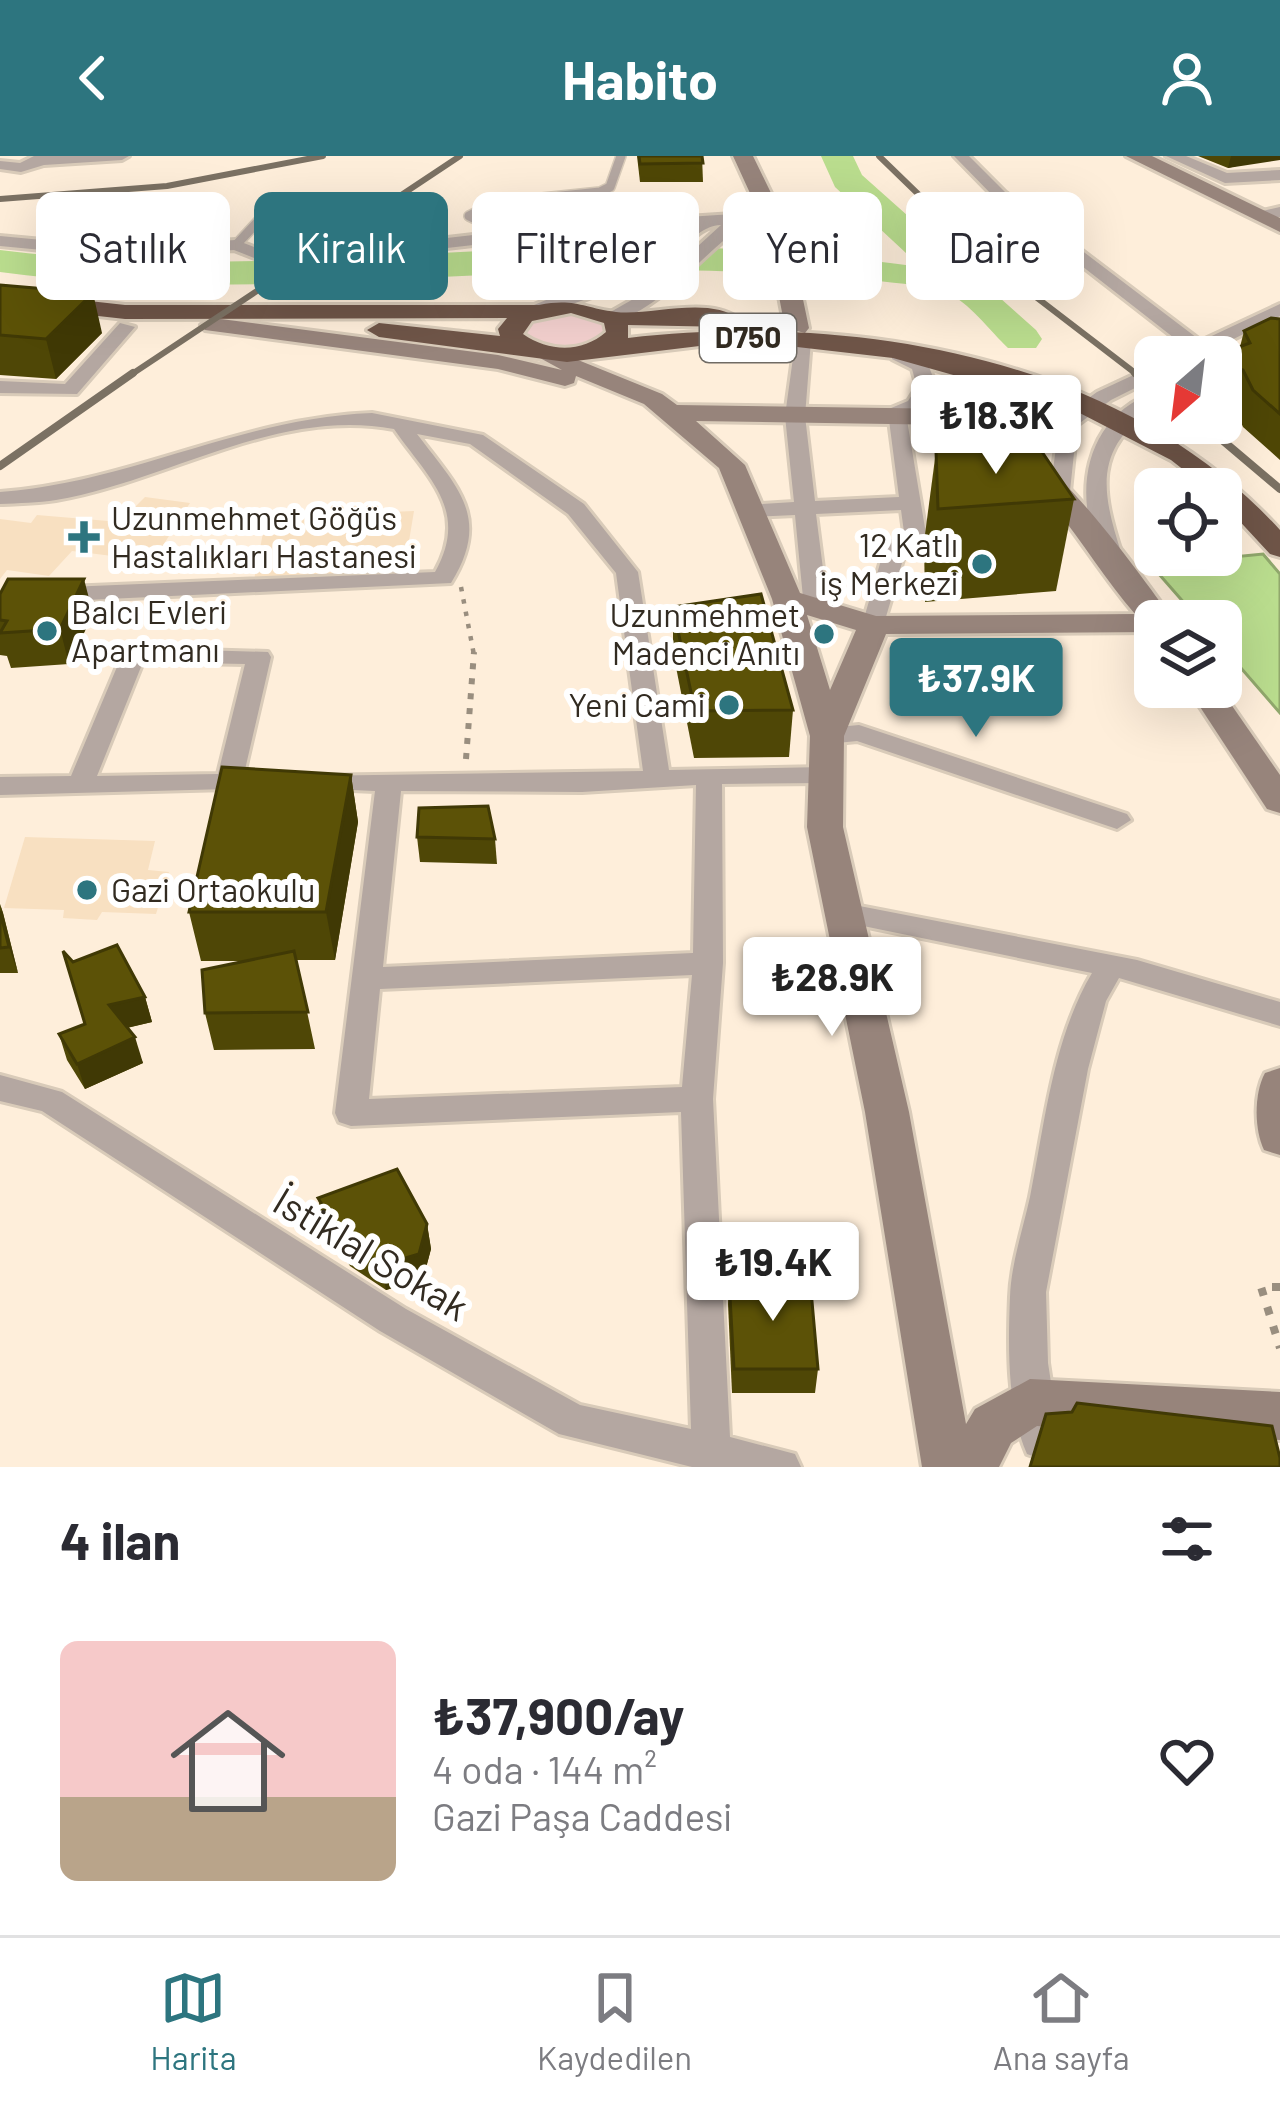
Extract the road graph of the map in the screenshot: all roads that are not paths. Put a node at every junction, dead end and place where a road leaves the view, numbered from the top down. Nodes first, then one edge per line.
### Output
1 (9, 156) edge
2 (122, 156) edge
3 (621, 156) edge
4 (742, 156) edge
5 (961, 156) edge
6 (1136, 156) edge
7 (1173, 156) edge
8 (39, 161) edge
9 (0, 163) edge
10 (1280, 175) edge
11 (0, 185) edge
12 (600, 192) edge
13 (758, 192) edge
14 (1269, 213) edge
15 (723, 219) edge
16 (701, 220) joint
17 (254, 226) edge
18 (1280, 226) edge
19 (723, 233) edge
20 (472, 240) edge
21 (0, 241) edge
22 (1280, 243) edge
23 (236, 245) junction
24 (0, 298) edge
25 (793, 300) edge
26 (1280, 309) edge
27 (537, 310) junction
28 (0, 315) edge
29 (614, 319) junction
30 (125, 320) junction
31 (214, 325) junction
32 (1280, 331) edge
33 (799, 334) junction
34 (1171, 336) edge
35 (1226, 336) edge
36 (533, 349) junction
37 (593, 350) junction
38 (1242, 350) edge
39 (898, 356) junction
40 (1134, 381) edge
41 (0, 387) edge
42 (1096, 401) junction
43 (665, 408) junction
44 (1134, 411) edge
45 (794, 416) junction
46 (885, 417) junction
47 (399, 422) junction
48 (1134, 423) edge
49 (1178, 444) edge
50 (1194, 444) edge
51 (1060, 491) junction
52 (0, 498) edge
53 (908, 503) junction
54 (807, 509) junction
55 (748, 511) junction
56 (1280, 514) edge
57 (1280, 548) edge
58 (1120, 582) junction
59 (1137, 600) edge
60 (801, 604) junction
61 (0, 607) edge
62 (1134, 622) edge
63 (874, 625) junction
64 (1217, 708) edge
65 (826, 756) junction
66 (709, 776) junction
67 (657, 777) junction
68 (388, 781) junction
69 (229, 782) junction
70 (81, 784) junction
71 (0, 786) edge
72 (1280, 801) edge
73 (1117, 820) dead end
74 (844, 913) junction
75 (708, 963) junction
76 (1111, 966) junction
77 (368, 979) junction
78 (1280, 1014) edge
79 (1280, 1085) edge
80 (0, 1088) edge
81 (697, 1099) junction
82 (1280, 1137) edge
83 (1280, 1416) edge
84 (1039, 1422) junction
85 (714, 1461) edge
86 (781, 1467) edge
87 (948, 1467) edge
88 (970, 1467) edge

1 - 9 street
2 - 8 street
3 - 12 lane
4 - 13 street
5 - 34 street
6 - 14 street
7 - 10 street
8 - 9 street
8 - 11 street
14 - 18 street
14 - 22 street
15 - 16 street
16 - 27 street
17 - 23 lane
19 - 29 street
20 - 23 street
21 - 23 street
24 - 30 highway, D750
25 - 33 street
26 - 35 street
27 - 29 highway, D750
27 - 30 highway, D750
27 - 36 highway
28 - 30 highway, D750
29 - 33 highway, D750
29 - 37 highway
30 - 31 highway, D750
30 - 41 street
31 - 36 highway, D750
31 - 43 street
32 - 38 street
33 - 37 highway, D750
33 - 39 highway, D750
33 - 42 highway, D750
33 - 45 street
36 - 37 highway, D750
36 - 43 street
37 - 43 street
39 - 42 highway, D750
39 - 46 street
40 - 42 street
42 - 44 highway, D750
42 - 51 street
43 - 45 street
43 - 55 street
45 - 46 street
45 - 54 street
46 - 51 street
46 - 53 street
47 - 52 street
47 - 61 street
47 - 67 street
48 - 58 street
49 - 57 highway, D750
50 - 56 highway, D750
51 - 58 street
53 - 54 street
53 - 63 street
54 - 55 street
54 - 60 street
55 - 60 street
58 - 59 street
60 - 63 street
60 - 65 street
62 - 63 street
63 - 65 street
64 - 72 street
65 - 66 street
65 - 73 street
65 - 74 street
66 - 67 street
66 - 75 street
67 - 68 street
68 - 69 street
68 - 77 street
69 - 70 street
69 - 70 street
70 - 71 street
74 - 76 street
74 - 87 street
75 - 77 street
75 - 81 street
76 - 78 street
76 - 84 street
77 - 81 street
79 - 82 street
80 - 85 street, İstiklal Sokak
81 - 85 street
83 - 84 street
84 - 88 street
85 - 86 street, İstiklal Sokak

